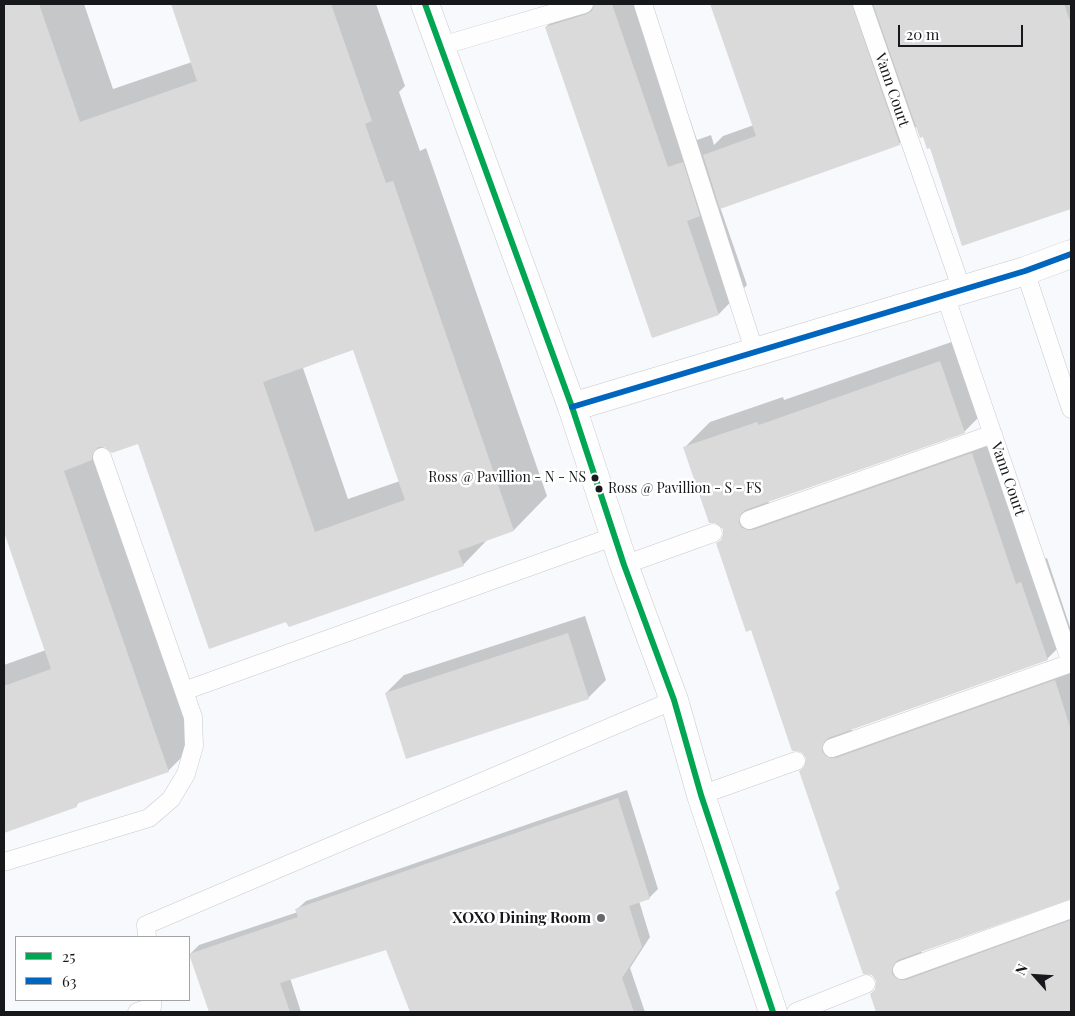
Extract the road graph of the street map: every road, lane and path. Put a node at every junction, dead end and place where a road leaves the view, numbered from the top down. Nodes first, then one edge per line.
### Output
1 (425, 4) edge
2 (584, 4) edge
3 (643, 4) edge
4 (862, 4) edge
5 (441, 46) junction
6 (1071, 254) edge
7 (1025, 271) junction
8 (953, 292) junction
9 (755, 353) junction
10 (572, 407) junction
11 (1071, 409) edge
12 (993, 434) junction
13 (102, 457) dead end
14 (749, 520) dead end
15 (713, 533) dead end
16 (615, 536) junction
17 (624, 565) junction
18 (1071, 663) edge
19 (184, 691) junction
20 (674, 700) junction
21 (832, 748) dead end
22 (796, 761) dead end
23 (701, 795) junction
24 (4, 862) edge
25 (1071, 909) edge
26 (147, 936) edge
27 (902, 970) dead end
28 (866, 984) dead end
29 (773, 1012) edge
30 (796, 1012) edge

1 - 5 main road
2 - 5 lane
3 - 9 lane
4 - 8 lane, Vann Court
5 - 10 main road
6 - 7 main road
7 - 8 main road
7 - 11 lane
8 - 9 main road
8 - 12 lane, Vann Court
9 - 10 main road
10 - 16 main road
12 - 14 lane
12 - 18 lane, Vann Court
13 - 19 lane
15 - 17 lane
16 - 17 main road
16 - 19 lane
17 - 20 main road
18 - 21 lane
19 - 24 lane
20 - 23 main road
20 - 26 lane
22 - 23 lane
23 - 29 main road
25 - 27 lane
28 - 30 lane

